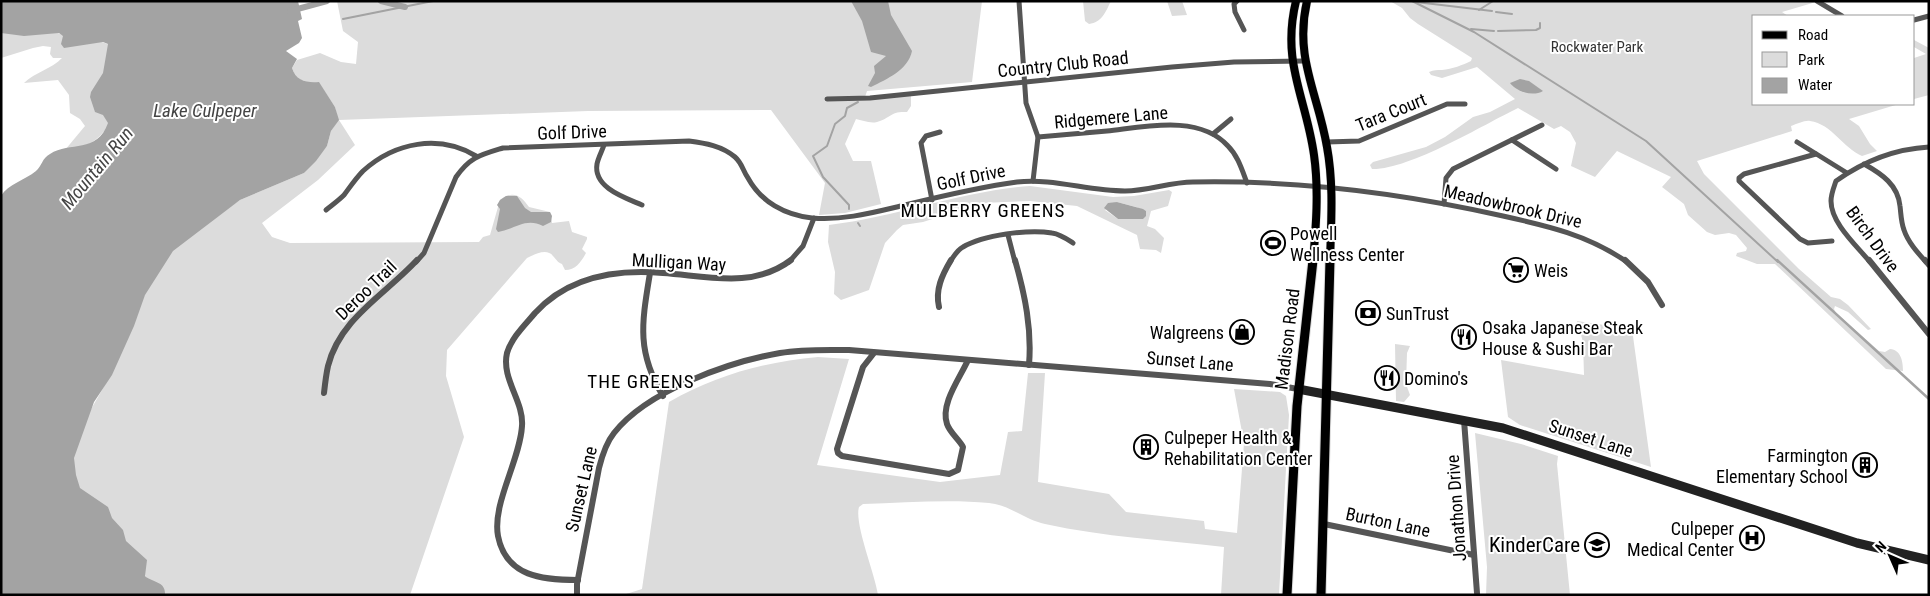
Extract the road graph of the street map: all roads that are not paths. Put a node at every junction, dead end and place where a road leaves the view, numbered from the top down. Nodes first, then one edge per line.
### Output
1 (1019, 1) edge
2 (1237, 1) edge
3 (1296, 1) edge
4 (1307, 1) edge
5 (1817, 1) edge
6 (1840, 15) edge
7 (1929, 16) edge
8 (1915, 20) edge
9 (1244, 30) dead end
10 (1291, 61) junction
11 (1303, 61) junction
12 (1025, 82) junction
13 (827, 100) dead end
14 (1465, 104) dead end
15 (1232, 119) dead end
16 (1542, 125) dead end
17 (940, 132) dead end
18 (1213, 134) junction
19 (1038, 137) junction
20 (1512, 140) junction
21 (1327, 142) junction
22 (1797, 142) dead end
23 (604, 145) junction
24 (1929, 146) edge
25 (1816, 154) junction
26 (476, 156) junction
27 (1864, 164) junction
28 (1556, 169) dead end
29 (1846, 173) junction
30 (1033, 181) junction
31 (1247, 183) junction
32 (1317, 185) junction
33 (1331, 186) junction
34 (932, 200) junction
35 (1444, 204) junction
36 (642, 205) dead end
37 (326, 210) dead end
38 (814, 218) junction
39 (1008, 235) junction
40 (428, 240) joint
41 (1832, 241) dead end
42 (1073, 243) dead end
43 (1929, 265) edge
44 (650, 273) junction
45 (1662, 305) dead end
46 (939, 307) dead end
47 (1929, 334) edge
48 (874, 353) junction
49 (968, 360) junction
50 (1029, 365) junction
51 (1298, 389) junction
52 (324, 393) dead end
53 (1327, 395) junction
54 (663, 396) junction
55 (1464, 420) junction
56 (1324, 524) junction
57 (1474, 555) junction
58 (1929, 560) edge
59 (578, 580) junction
60 (1477, 593) dead end
61 (577, 595) edge
62 (1287, 595) edge
63 (1321, 595) edge

1 - 12 street
2 - 9 street
3 - 10 main road, Madison Road
4 - 11 main road, Madison Road
5 - 6 street
7 - 8 street
10 - 11 street, Country Club Road
10 - 12 street, Country Club Road
10 - 32 main road, Madison Road
11 - 21 main road, Madison Road
12 - 13 street, Country Club Road
12 - 19 street
14 - 21 street, Tara Court
15 - 18 street
16 - 20 street
17 - 34 street
18 - 19 street, Ridgemere Lane
18 - 31 street, Ridgemere Lane
19 - 30 street
20 - 28 street
20 - 35 street
21 - 33 main road, Madison Road
22 - 25 street
23 - 26 street, Golf Drive
23 - 36 street
23 - 38 street, Golf Drive
24 - 27 street, Birch Drive
25 - 29 street
25 - 41 street
26 - 37 street
26 - 40 street, Golf Drive
27 - 29 street, Birch Drive
27 - 43 street, Birch Drive
29 - 47 street, Birch Drive
30 - 31 street, Golf Drive
30 - 34 street, Golf Drive
31 - 32 street, Golf Drive
32 - 33 street, Golf Drive
32 - 51 main road, Madison Road
33 - 35 street, Meadowbrook Drive
33 - 53 main road, Madison Road
34 - 38 street, Golf Drive
35 - 45 street, Meadowbrook Drive
38 - 44 street, Mulligan Way
39 - 42 street
39 - 46 street
39 - 50 street
40 - 52 street, Deroo Trail
44 - 54 street
44 - 59 street, Mulligan Way
48 - 49 street, Sunset Lane
48 - 49 street
48 - 54 street, Sunset Lane
49 - 50 street, Sunset Lane
50 - 51 street, Sunset Lane
51 - 53 street, Sunset Lane
51 - 62 main road, Madison Road
53 - 55 street, Sunset Lane
53 - 56 main road, Madison Road
54 - 59 street, Sunset Lane
55 - 57 street, Jonathon Drive
55 - 58 street, Sunset Lane
56 - 57 street, Burton Lane
56 - 63 main road, Madison Road
57 - 60 street, Jonathon Drive
59 - 61 street, Sunset Lane

